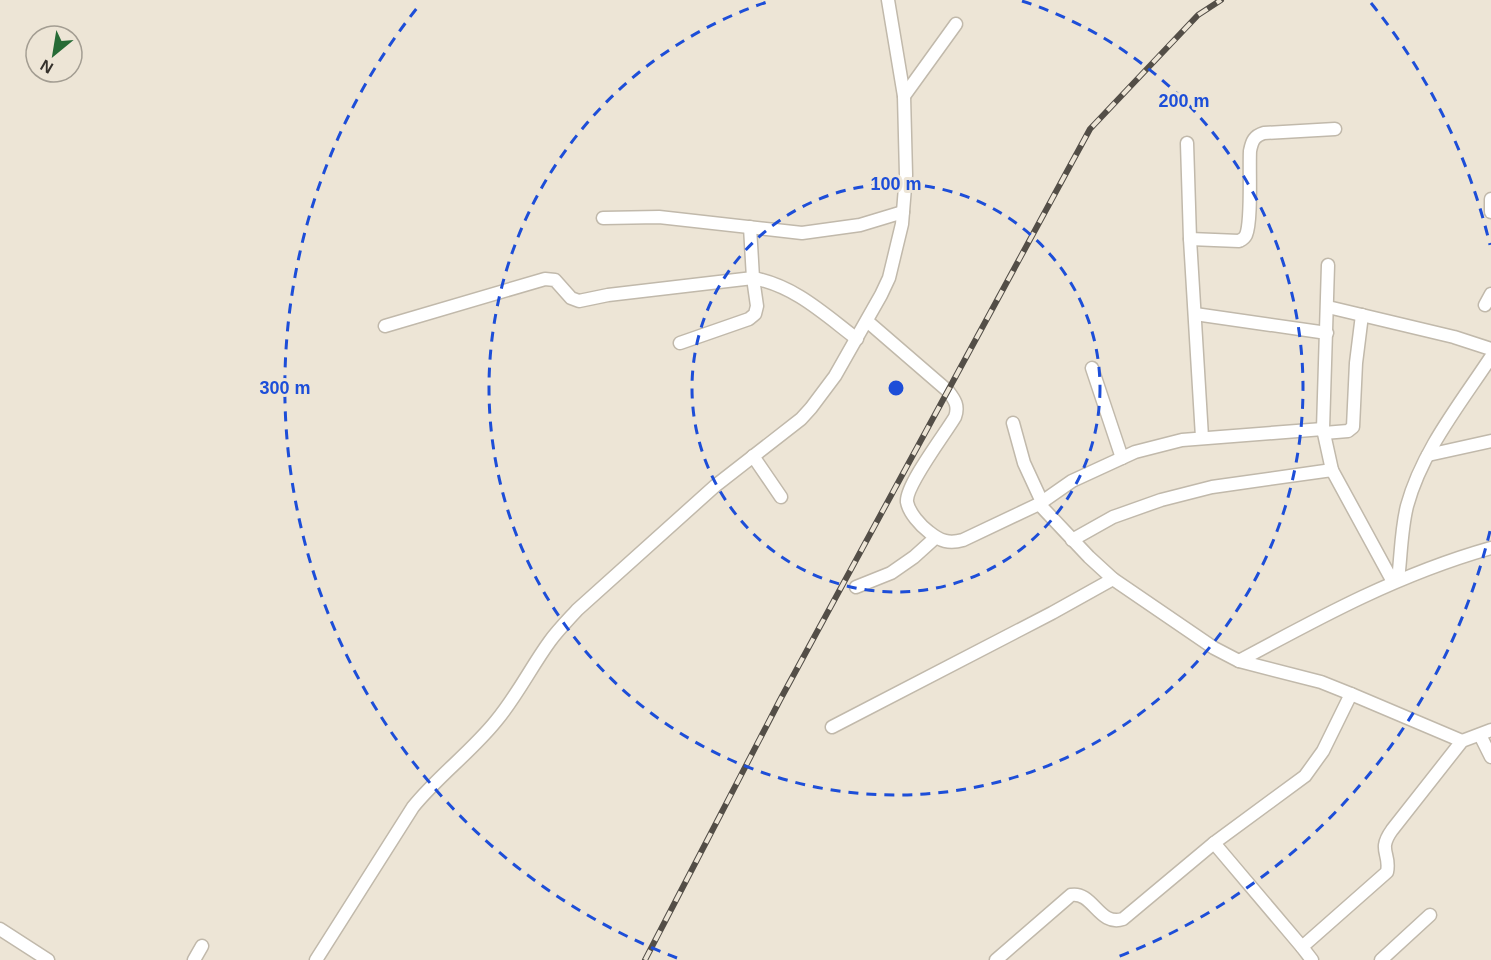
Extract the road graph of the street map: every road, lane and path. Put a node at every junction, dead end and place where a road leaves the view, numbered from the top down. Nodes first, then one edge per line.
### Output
1 (888, 0) edge
2 (956, 24) dead end
3 (904, 96) junction
4 (1335, 129) dead end
5 (1187, 143) dead end
6 (1491, 199) edge
7 (903, 212) junction
8 (1491, 212) edge
9 (603, 218) dead end
10 (750, 227) junction
11 (1190, 239) junction
12 (1328, 265) dead end
13 (753, 278) junction
14 (1328, 306) junction
15 (1195, 314) junction
16 (1362, 315) junction
17 (867, 321) junction
18 (385, 326) dead end
19 (1327, 333) junction
20 (857, 339) junction
21 (680, 342) dead end
22 (1491, 349) edge
23 (1491, 357) edge
24 (1092, 368) dead end
25 (1012, 423) dead end
26 (1324, 431) junction
27 (1202, 437) junction
28 (1491, 441) edge
29 (1428, 455) junction
30 (753, 456) junction
31 (1122, 458) junction
32 (1332, 470) junction
33 (781, 497) dead end
34 (1040, 503) junction
35 (935, 538) junction
36 (1072, 540) junction
37 (1491, 548) edge
38 (1113, 579) junction
39 (1396, 581) junction
40 (856, 587) dead end
41 (1239, 661) junction
42 (1351, 694) junction
43 (832, 727) dead end
44 (1485, 732) edge
45 (1462, 741) junction
46 (1491, 757) edge
47 (1214, 843) junction
48 (1430, 915) dead end
49 (0, 929) edge
50 (202, 946) dead end
51 (1302, 947) junction
52 (48, 960) edge
53 (194, 960) edge
54 (316, 960) edge
55 (996, 960) edge
56 (1312, 960) edge
57 (1381, 960) edge

1 - 3 street
2 - 3 street
3 - 7 street
4 - 11 street
5 - 11 street
6 - 8 street
7 - 10 street
7 - 17 street
9 - 10 street
10 - 13 street
11 - 15 street
12 - 14 street
13 - 18 street
13 - 20 street
13 - 21 street
14 - 16 street
14 - 19 street
15 - 19 street
15 - 27 street
16 - 22 street
16 - 26 street
17 - 20 street
17 - 35 street
19 - 26 street
20 - 30 street
23 - 29 street
24 - 31 street
25 - 34 street
26 - 27 street
26 - 32 street
27 - 31 street
28 - 29 street
29 - 39 street
30 - 33 street
30 - 54 street
31 - 34 street
32 - 36 street
32 - 39 street
34 - 35 street
34 - 36 street
35 - 40 street
36 - 38 street
37 - 39 street
38 - 41 street
38 - 43 street
39 - 41 street
41 - 42 street
42 - 45 street
42 - 47 street
44 - 45 street
44 - 46 street
45 - 51 street
47 - 51 street
47 - 55 street
48 - 57 street
49 - 52 street
50 - 53 street
51 - 56 street

